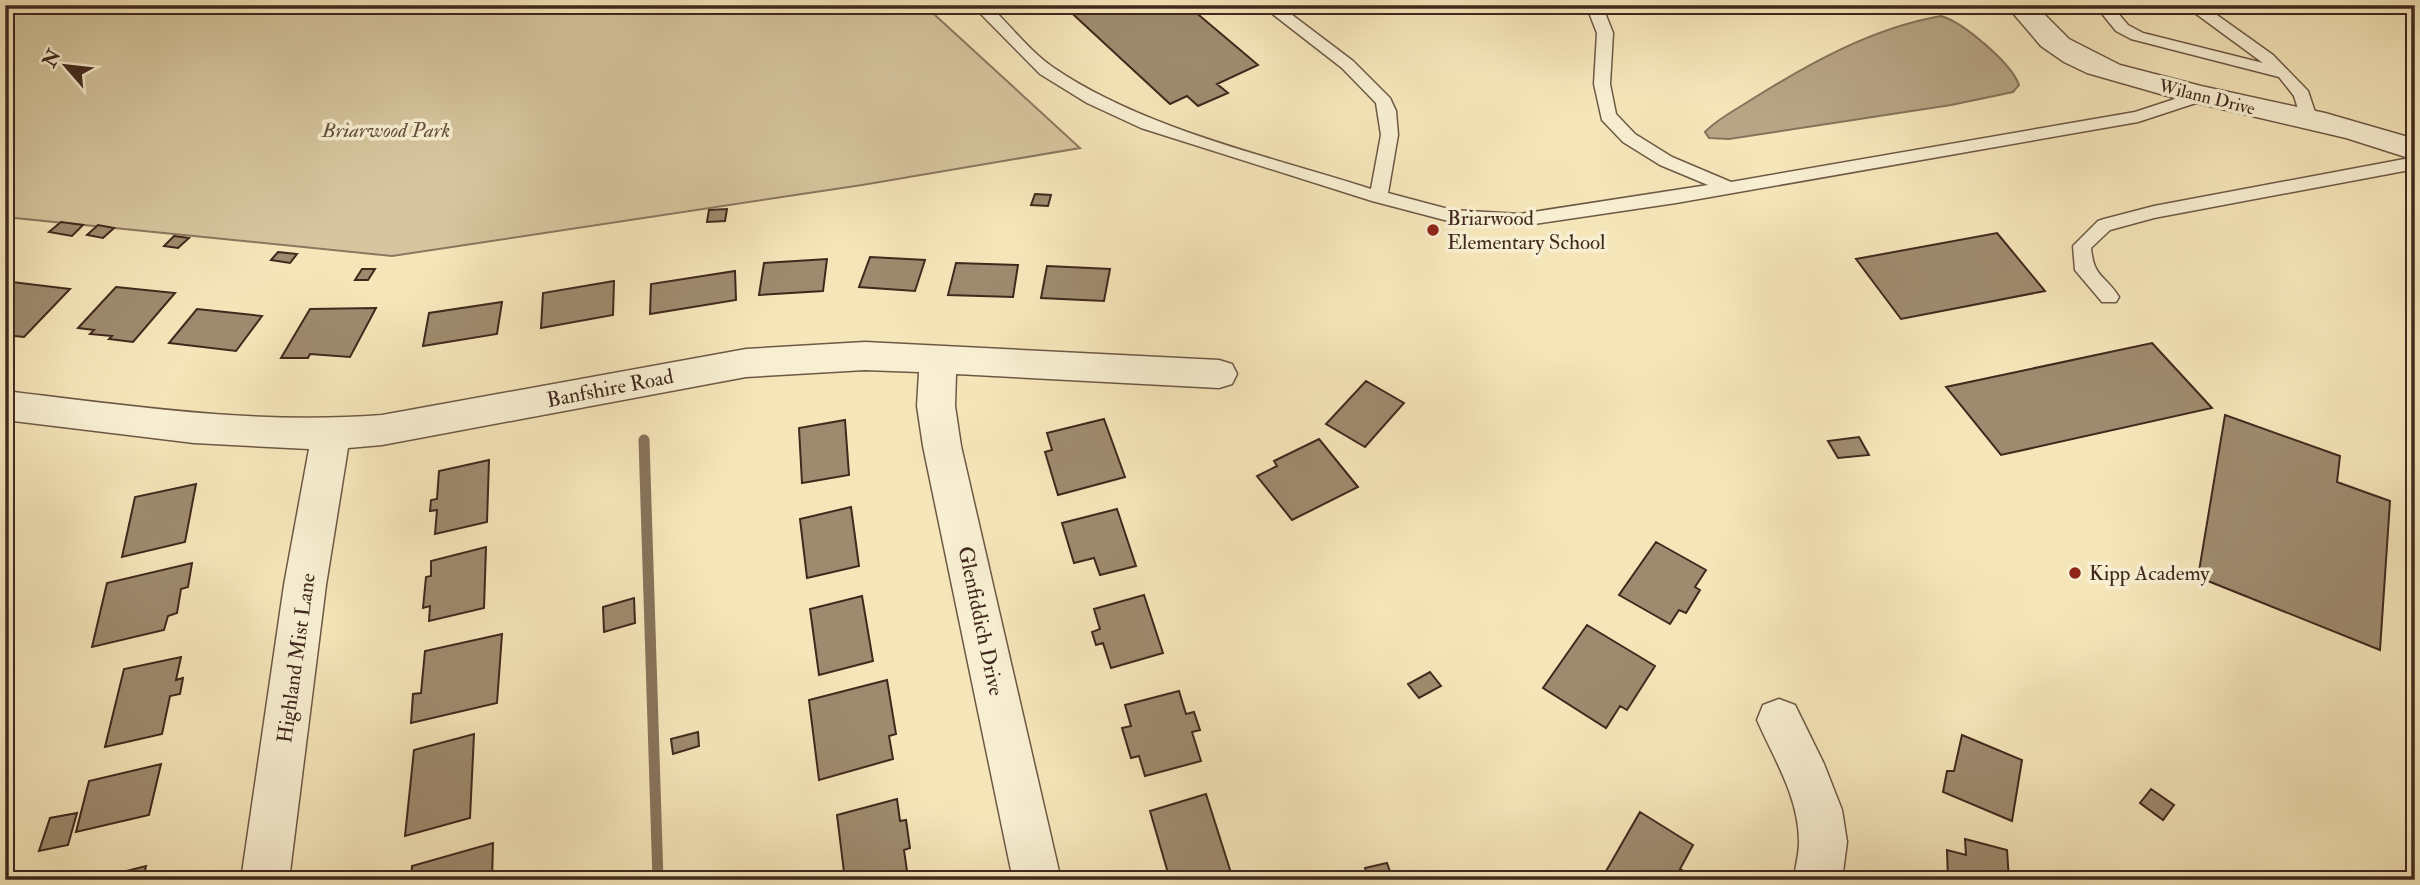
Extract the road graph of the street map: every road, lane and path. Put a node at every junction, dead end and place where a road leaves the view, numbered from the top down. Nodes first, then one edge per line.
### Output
1 (980, 5) edge
2 (1269, 5) edge
3 (1594, 5) edge
4 (2020, 5) edge
5 (2102, 5) edge
6 (2192, 5) edge
7 (2282, 73) junction
8 (2199, 96) junction
9 (2309, 121) junction
10 (2415, 150) edge
11 (2415, 163) edge
12 (1730, 188) junction
13 (1378, 197) junction
14 (2109, 297) dead end
15 (938, 360) junction
16 (1219, 374) dead end
17 (5, 405) edge
18 (331, 436) junction
19 (1779, 720) dead end
20 (265, 880) edge
21 (1037, 880) edge
22 (1818, 880) edge

1 - 13 lane
2 - 13 lane
3 - 12 lane
4 - 8 street, Wilann Drive
5 - 7 lane
6 - 7 lane
7 - 9 lane
8 - 9 street, Wilann Drive
8 - 12 lane
9 - 10 street, Wilann Drive
11 - 14 lane
12 - 13 lane
15 - 16 street, Banfshire Road
15 - 18 street, Banfshire Road
15 - 21 street, Glenfiddich Drive
17 - 18 street, Banfshire Road
18 - 20 street, Highland Mist Lane
19 - 22 street

